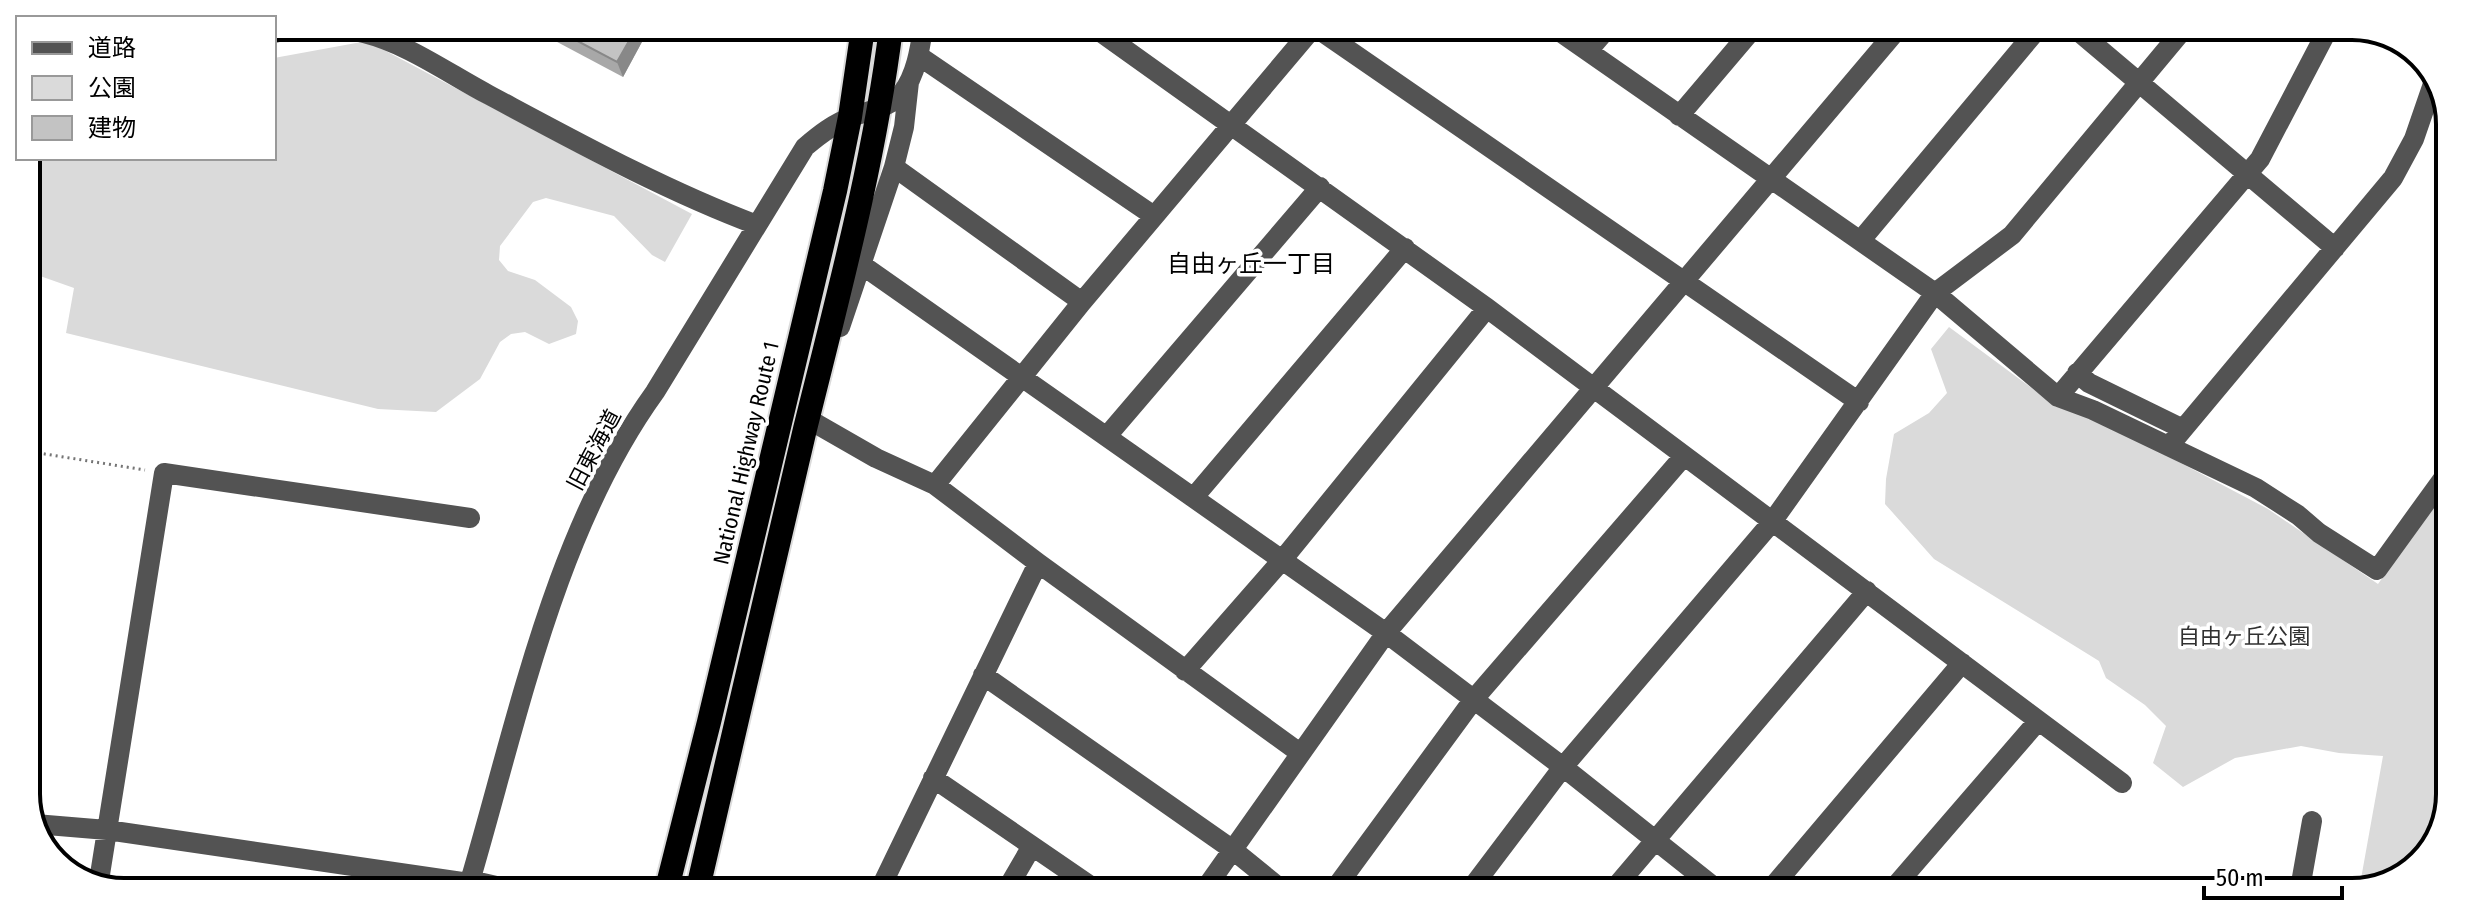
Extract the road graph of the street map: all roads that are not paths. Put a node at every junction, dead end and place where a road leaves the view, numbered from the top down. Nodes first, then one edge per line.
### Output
1 (384, 40) edge
2 (861, 40) edge
3 (889, 40) edge
4 (921, 40) edge
5 (1112, 40) edge
6 (1305, 40) edge
7 (1331, 40) edge
8 (1572, 40) edge
9 (1597, 40) edge
10 (1744, 40) edge
11 (1888, 40) edge
12 (2028, 40) edge
13 (2089, 40) edge
14 (2174, 40) edge
15 (2322, 40) edge
16 (1588, 51) junction
17 (919, 56) junction
18 (910, 78) junction
19 (2139, 82) junction
20 (2430, 92) edge
21 (880, 109) junction
22 (1679, 116) junction
23 (850, 117) junction
24 (1232, 125) junction
25 (894, 167) junction
26 (2248, 175) junction
27 (1770, 179) junction
28 (1320, 187) junction
29 (1154, 216) junction
30 (757, 225) junction
31 (1861, 240) junction
32 (1405, 248) junction
33 (2335, 248) junction
34 (862, 265) junction
35 (1684, 280) junction
36 (1935, 293) junction
37 (1082, 302) junction
38 (1487, 308) junction
39 (2077, 373) junction
40 (819, 374) junction
41 (1023, 376) junction
42 (1594, 388) junction
43 (2058, 397) junction
44 (1859, 402) junction
45 (808, 419) junction
46 (2183, 429) junction
47 (1107, 436) junction
48 (2169, 446) junction
49 (1684, 456) junction
50 (935, 485) junction
51 (2436, 488) edge
52 (1194, 497) junction
53 (470, 518) dead end
54 (1772, 522) junction
55 (1283, 559) junction
56 (1038, 563) junction
57 (1867, 591) junction
58 (1386, 633) junction
59 (1962, 663) junction
60 (1185, 671) junction
61 (983, 675) junction
62 (1474, 699) junction
63 (2038, 721) junction
64 (1300, 753) junction
65 (1563, 767) junction
66 (933, 778) junction
67 (2122, 783) dead end
68 (2312, 821) dead end
69 (46, 825) edge
70 (107, 830) junction
71 (1654, 840) junction
72 (1032, 846) junction
73 (1233, 850) junction
74 (100, 875) edge
75 (429, 878) edge
76 (471, 878) edge
77 (670, 878) edge
78 (700, 878) edge
79 (885, 878) edge
80 (1013, 878) edge
81 (1079, 878) edge
82 (1213, 878) edge
83 (1267, 878) edge
84 (1343, 878) edge
85 (1479, 878) edge
86 (1623, 878) edge
87 (1703, 878) edge
88 (1780, 878) edge
89 (1902, 878) edge
90 (2302, 878) edge

1 - 30 street
2 - 23 highway, National Highway Route 1
3 - 21 highway
4 - 17 street
5 - 24 street
6 - 24 street
7 - 35 street
8 - 16 street
9 - 16 street
10 - 22 street
11 - 27 street
12 - 31 street
13 - 19 street
14 - 19 street
15 - 26 street
16 - 22 street
17 - 18 street
17 - 29 street
18 - 21 street
18 - 25 street
19 - 26 street
19 - 36 street
20 - 33 street
21 - 23 street, 旧東海道
21 - 40 highway
22 - 27 street
23 - 30 street, 旧東海道
23 - 77 highway, National Highway Route 1
24 - 28 street
24 - 29 street
25 - 34 street
25 - 37 street
26 - 33 street
26 - 39 street
27 - 31 street
27 - 35 street
28 - 32 street
28 - 47 street
29 - 37 street
30 - 76 street, 旧東海道
31 - 36 street
32 - 38 street
32 - 52 street
33 - 46 street
34 - 40 street
34 - 41 street
35 - 42 street
35 - 44 street
36 - 43 street
36 - 44 street
37 - 41 street
38 - 42 street
38 - 55 street
39 - 43 street
39 - 46 street
40 - 45 highway
41 - 47 street
41 - 50 street
42 - 49 street
42 - 58 street
43 - 48 street
44 - 54 street
45 - 50 street
45 - 78 highway
46 - 48 street
47 - 52 street
48 - 51 street
49 - 54 street
49 - 62 street
50 - 56 street
52 - 55 street
53 - 70 street
54 - 57 street
54 - 65 street
55 - 58 street
55 - 60 street
56 - 60 street
56 - 61 street
57 - 59 street
57 - 71 street
58 - 62 street
58 - 64 street
59 - 63 street
59 - 88 street
60 - 64 street
61 - 66 street
61 - 73 street
62 - 65 street
62 - 84 street
63 - 67 street
63 - 89 street
64 - 73 street
65 - 71 street
65 - 85 street
66 - 72 street
66 - 79 street
68 - 90 street
69 - 70 street
70 - 74 street
70 - 75 street
71 - 86 street
71 - 87 street
72 - 80 street
72 - 81 street
73 - 82 street
73 - 83 street

